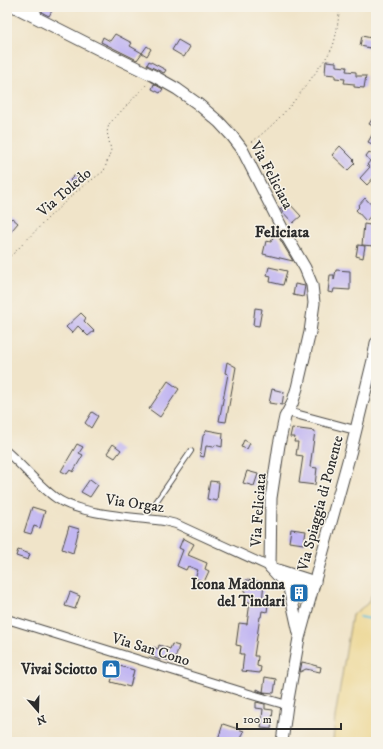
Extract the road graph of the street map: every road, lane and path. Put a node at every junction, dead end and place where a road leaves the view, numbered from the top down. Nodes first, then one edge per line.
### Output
1 (14, 7) edge
2 (33, 7) edge
3 (340, 7) edge
4 (38, 18) junction
5 (154, 76) junction
6 (242, 149) junction
7 (7, 258) edge
8 (376, 342) edge
9 (288, 412) junction
10 (355, 430) junction
11 (191, 451) dead end
12 (7, 452) edge
13 (145, 519) junction
14 (270, 567) junction
15 (284, 582) junction
16 (313, 586) junction
17 (7, 619) edge
18 (299, 638) junction
19 (287, 705) junction
20 (282, 742) edge

1 - 4 street, Via Feliciata
2 - 4 street
3 - 6 path
4 - 5 street, Via Feliciata
5 - 6 street, Via Feliciata
5 - 7 path, Via Toledo
6 - 9 street, Via Feliciata
8 - 10 street, Via Spiaggia di Ponente
9 - 10 street
9 - 14 street, Via Feliciata
10 - 16 street, Via Spiaggia di Ponente
11 - 13 lane
12 - 13 street, Via Orgaz
13 - 14 street, Via Orgaz
14 - 15 street
14 - 16 street
15 - 16 street
15 - 18 street
16 - 18 street, Via Spiaggia di Ponente
17 - 19 street, Via San Cono
18 - 19 street, Via Spiaggia di Ponente
19 - 20 street, Via Spiaggia di Ponente

